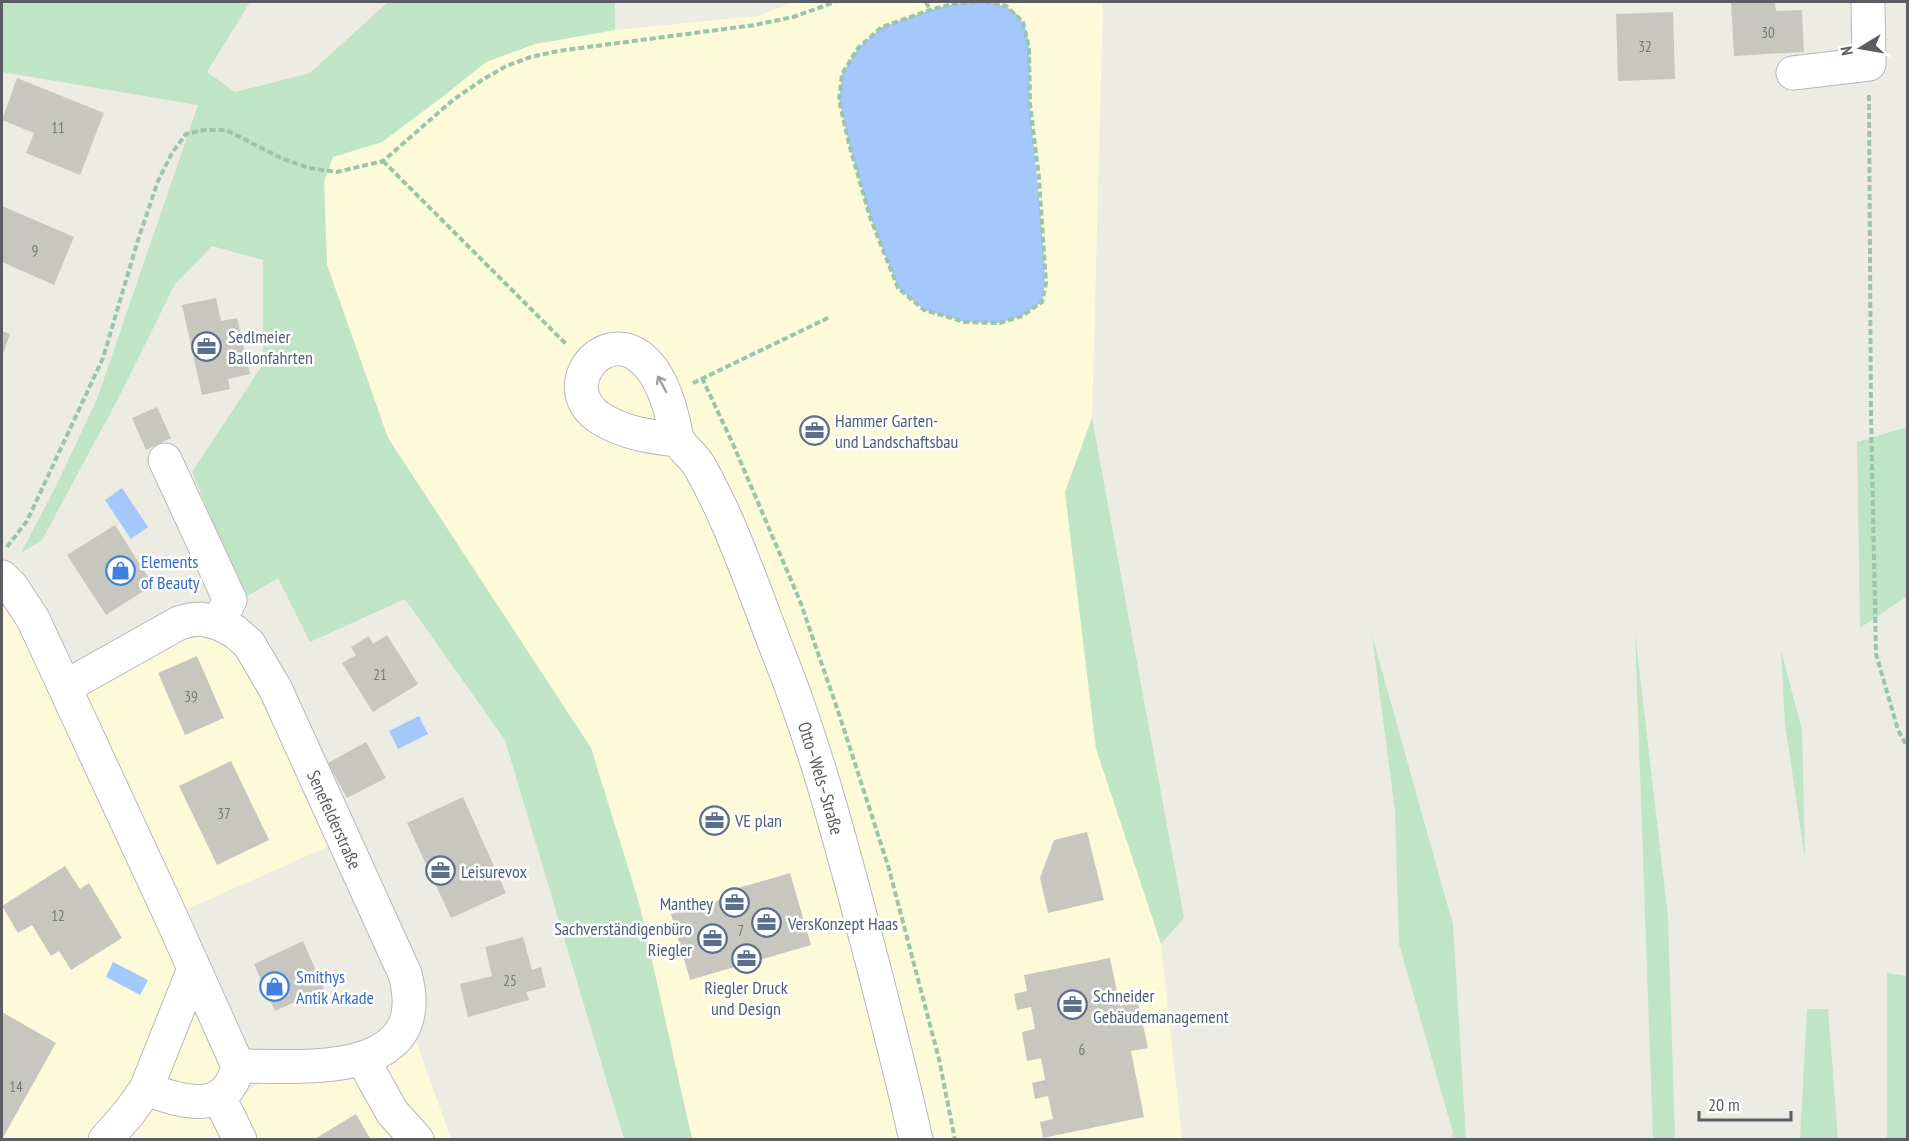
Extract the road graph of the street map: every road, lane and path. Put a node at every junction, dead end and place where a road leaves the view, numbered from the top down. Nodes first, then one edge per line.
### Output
1 (835, 2) edge
2 (926, 2) edge
3 (976, 2) edge
4 (987, 2) edge
5 (1868, 2) edge
6 (930, 9) junction
7 (1869, 64) junction
8 (1793, 73) dead end
9 (383, 160) junction
10 (830, 317) dead end
11 (587, 365) junction
12 (668, 395) junction
13 (678, 440) junction
14 (165, 460) dead end
15 (2, 555) edge
16 (2, 577) edge
17 (218, 623) junction
18 (65, 687) junction
19 (1908, 748) edge
20 (194, 969) junction
21 (363, 1060) junction
22 (238, 1066) junction
23 (146, 1089) junction
24 (219, 1097) junction
25 (105, 1140) edge
26 (240, 1140) edge
27 (417, 1140) edge
28 (916, 1140) edge

1 - 9 path
2 - 6 path
3 - 6 path
4 - 6 path
5 - 7 street
7 - 8 street
7 - 19 path
9 - 11 path
9 - 15 path
10 - 12 path
12 -> 11 street
11 - 13 street
12 - 13 street
13 - 28 street, Otto–Wels–Straße
14 - 17 street
16 - 18 street
17 - 18 street, Senefelderstraße
17 - 21 street, Senefelderstraße
18 - 20 street
20 - 22 street
20 - 23 street
21 - 22 street, Senefelderstraße
21 - 27 street
22 - 24 street
23 - 24 street
23 - 25 street
24 - 26 street

